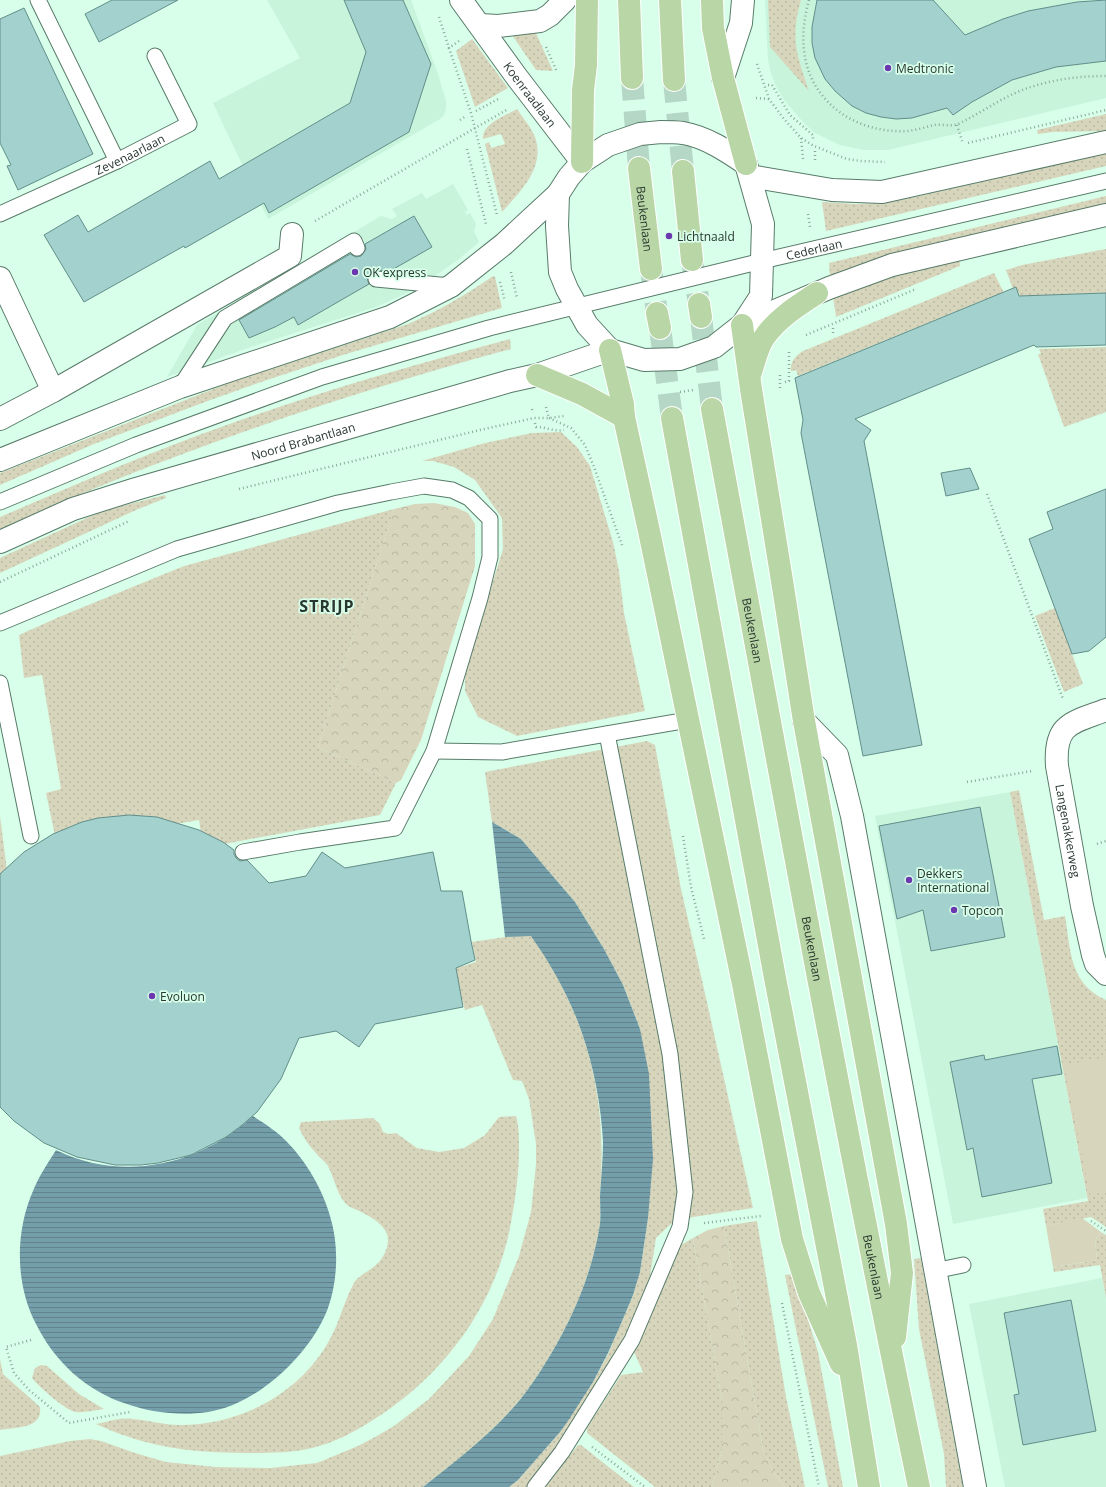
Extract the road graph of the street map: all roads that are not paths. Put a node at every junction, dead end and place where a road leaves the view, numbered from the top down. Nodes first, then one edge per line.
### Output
1 (38, 0) edge
2 (461, 0) edge
3 (565, 0) edge
4 (587, 0) edge
5 (629, 0) edge
6 (670, 0) edge
7 (712, 0) edge
8 (743, 0) edge
9 (480, 25) junction
10 (155, 56) dead end
11 (632, 78) tunnel mouth
12 (723, 78) junction
13 (674, 80) tunnel mouth
14 (1106, 142) edge
15 (117, 162) junction
16 (582, 162) junction
17 (639, 168) tunnel mouth
18 (748, 170) junction
19 (683, 171) tunnel mouth
20 (1106, 181) edge
21 (558, 194) junction
22 (0, 214) edge
23 (1106, 215) edge
24 (292, 234) dead end
25 (357, 248) dead end
26 (692, 260) tunnel mouth
27 (762, 261) junction
28 (651, 269) tunnel mouth
29 (0, 278) edge
30 (376, 279) dead end
31 (451, 286) junction
32 (817, 293) junction
33 (578, 306) junction
34 (742, 325) junction
35 (610, 350) junction
36 (537, 375) junction
37 (750, 377) junction
38 (180, 387) junction
39 (53, 391) junction
40 (712, 409) tunnel mouth
41 (624, 417) junction
42 (672, 418) tunnel mouth
43 (0, 419) edge
44 (0, 460) edge
45 (0, 502) edge
46 (0, 542) edge
47 (0, 623) edge
48 (0, 683) edge
49 (1106, 710) edge
50 (688, 720) junction
51 (804, 721) junction
52 (607, 734) junction
53 (434, 751) junction
54 (31, 836) dead end
55 (243, 852) dead end
56 (1106, 974) edge
57 (963, 1265) dead end
58 (934, 1271) junction
59 (893, 1360) junction
60 (855, 1396) junction
61 (535, 1487) edge
62 (869, 1487) edge
63 (919, 1487) edge
64 (974, 1487) edge

1 - 15 lane
2 - 9 main road, Koenraadlaan
3 - 9 main road
4 - 16 main road
5 - 11 main road
6 - 13 main road
7 - 12 main road
8 - 12 main road
9 - 16 main road, Koenraadlaan
10 - 15 lane, Zevenaarlaan
12 - 18 main road
14 - 18 main road
15 - 22 lane, Zevenaarlaan
16 - 18 main road
16 - 21 main road
17 - 28 main road, Beukenlaan
18 - 27 main road
19 - 26 main road
20 - 27 lane, Cederlaan
21 - 31 main road
21 - 33 main road
23 - 32 main road
24 - 39 main road
25 - 38 lane
27 - 33 lane, Cederlaan
27 - 34 main road
29 - 39 main road
30 - 31 lane
31 - 38 main road
32 - 34 main road
32 - 37 main road
33 - 35 main road
33 - 45 lane, Cederlaan
34 - 35 main road
34 - 37 main road
35 - 36 main road, Noord Brabantlaan
35 - 41 main road
36 - 41 main road
36 - 46 main road, Noord Brabantlaan
37 - 51 main road
38 - 44 main road
39 - 43 main road
40 - 59 main road, Beukenlaan
41 - 50 main road
42 - 60 main road
47 - 53 lane
48 - 54 lane
49 - 56 main road, Langenakkerweg
50 - 52 lane
50 - 60 main road
51 - 58 main road
51 - 59 main road
52 - 53 lane
52 - 61 lane
53 - 55 lane
57 - 58 lane
58 - 64 main road
59 - 63 main road, Beukenlaan
60 - 62 main road

